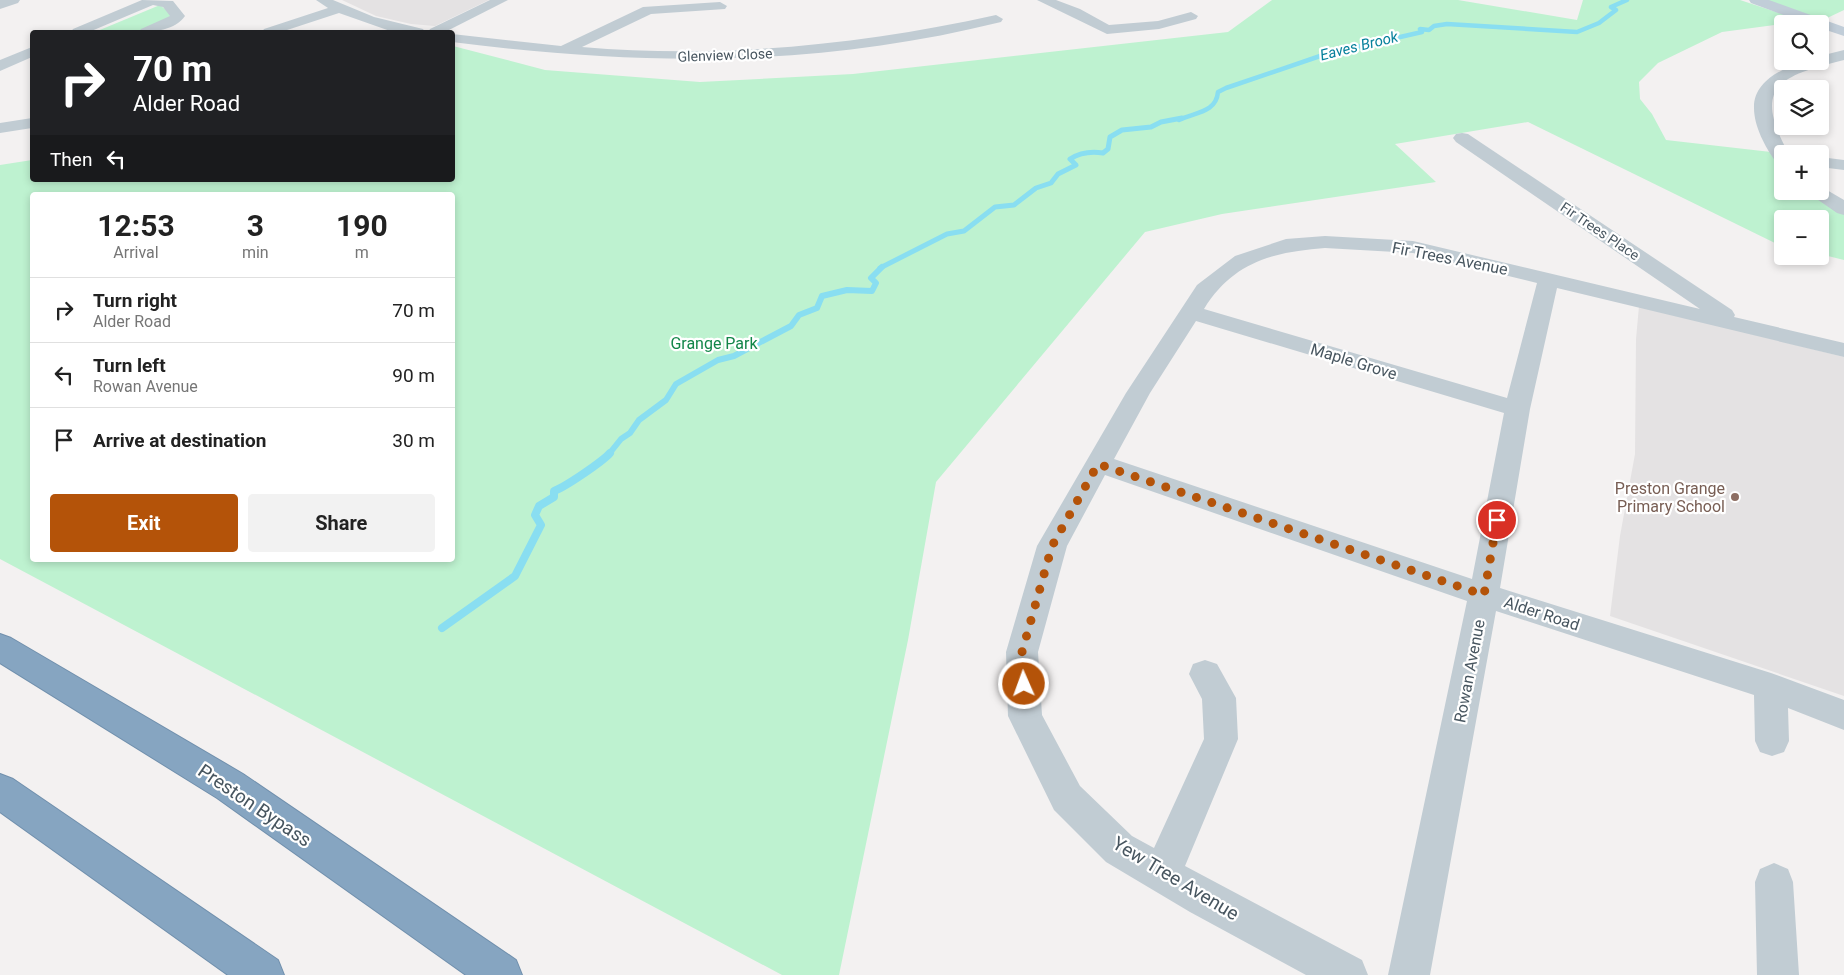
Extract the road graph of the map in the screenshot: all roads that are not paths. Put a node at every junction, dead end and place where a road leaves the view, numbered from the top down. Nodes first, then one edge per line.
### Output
1 (13, 0) edge
2 (323, 0) edge
3 (501, 0) edge
4 (1756, 0) edge
5 (153, 1) edge
6 (1052, 1) edge
7 (0, 5) edge
8 (720, 6) dead end
9 (340, 9) junction
10 (1190, 16) dead end
11 (996, 19) dead end
12 (83, 30) edge
13 (150, 30) edge
14 (274, 30) edge
15 (408, 30) edge
16 (439, 30) edge
17 (1844, 32) edge
18 (455, 38) edge
19 (561, 52) junction
20 (30, 53) edge
21 (1844, 55) edge
22 (1829, 59) edge
23 (0, 66) edge
24 (1799, 70) edge
25 (24, 72) dead end
26 (0, 74) edge
27 (30, 123) edge
28 (0, 128) edge
29 (1462, 138) dead end
30 (1776, 145) edge
31 (1829, 163) edge
32 (1844, 165) edge
33 (1829, 199) edge
34 (1844, 209) edge
35 (1549, 278) junction
36 (1191, 312) junction
37 (1738, 325) junction
38 (1844, 350) edge
39 (1518, 409) junction
40 (1098, 464) junction
41 (1484, 595) junction
42 (0, 648) edge
43 (1205, 674) dead end
44 (1771, 687) junction
45 (1844, 715) edge
46 (1772, 741) dead end
47 (0, 791) edge
48 (1162, 874) junction
49 (1774, 882) dead end
50 (264, 975) edge
51 (501, 975) edge
52 (1347, 975) edge
53 (1409, 975) edge
54 (1778, 975) edge

1 - 7 street
2 - 9 street
3 - 16 street
4 - 17 main road
5 - 12 street
5 - 13 street
6 - 10 street
8 - 19 street
9 - 14 street
9 - 15 street
11 - 19 street, Glenview Close
18 - 19 street, Glenview Close
20 - 23 street
21 - 22 street
24 - 30 street
25 - 26 street
27 - 28 street
29 - 37 street, Fir Trees Place
31 - 32 street
33 - 34 street
35 - 36 street, Fir Trees Avenue
35 - 37 street, Fir Trees Avenue
35 - 39 street, Rowan Avenue
36 - 39 street, Maple Grove
36 - 40 street, Fir Trees Avenue
37 - 38 street, Fir Trees Avenue
39 - 41 street, Rowan Avenue
40 - 41 street, Alder Road
40 - 48 street, Yew Tree Avenue
41 - 44 street, Alder Road
41 - 53 street, Rowan Avenue
42 - 51 highway, Preston Bypass
43 - 48 street
44 - 45 street, Alder Road
44 - 46 street
47 - 50 highway
48 - 52 street, Yew Tree Avenue
49 - 54 street

